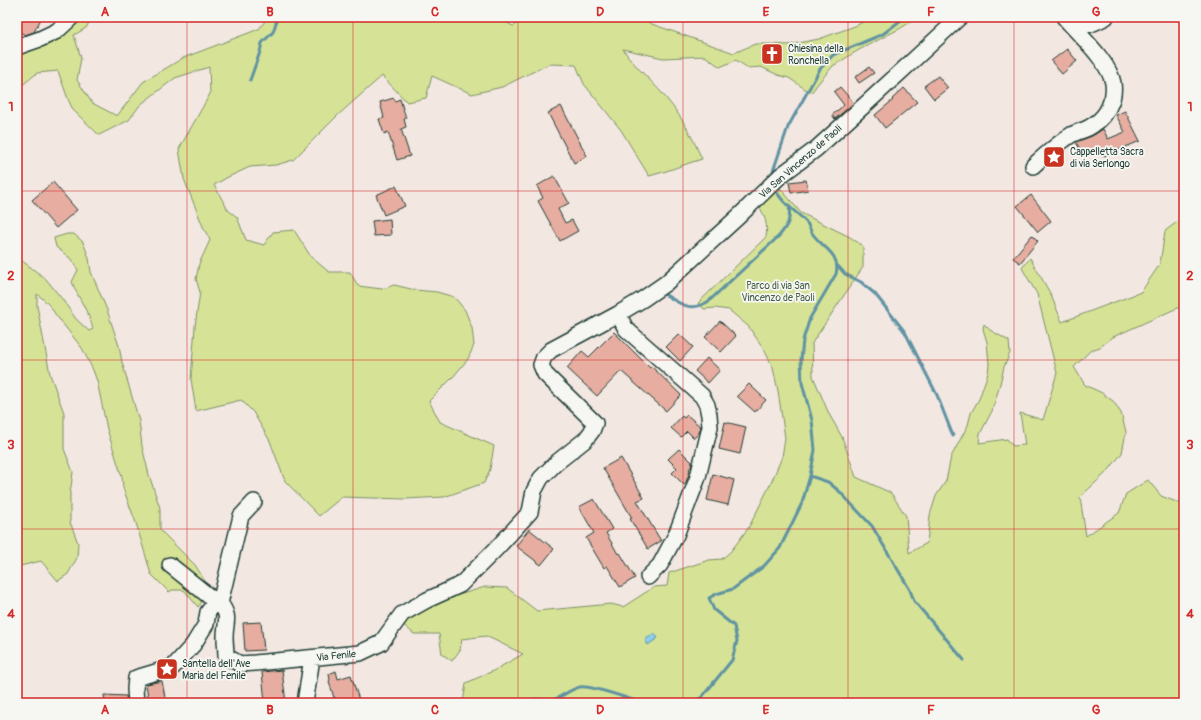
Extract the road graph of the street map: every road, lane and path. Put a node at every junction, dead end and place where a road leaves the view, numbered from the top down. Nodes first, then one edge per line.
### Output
1 (72, 17) edge
2 (960, 17) edge
3 (1106, 17) edge
4 (1068, 21) edge
5 (17, 47) edge
6 (1033, 166) dead end
7 (618, 314) junction
8 (595, 423) joint
9 (254, 502) dead end
10 (170, 565) dead end
11 (648, 576) dead end
12 (217, 603) junction
13 (312, 658) junction
14 (136, 703) edge
15 (305, 703) edge

1 - 5 street
2 - 7 street, Via San Vincenzo de Paoli
3 - 4 street
4 - 6 street
7 - 8 street, Via San Vincenzo de Paoli
7 - 11 street
8 - 13 street, Via Fenile
9 - 12 street
10 - 12 street
12 - 13 street, Via Fenile
12 - 14 street
13 - 15 street

